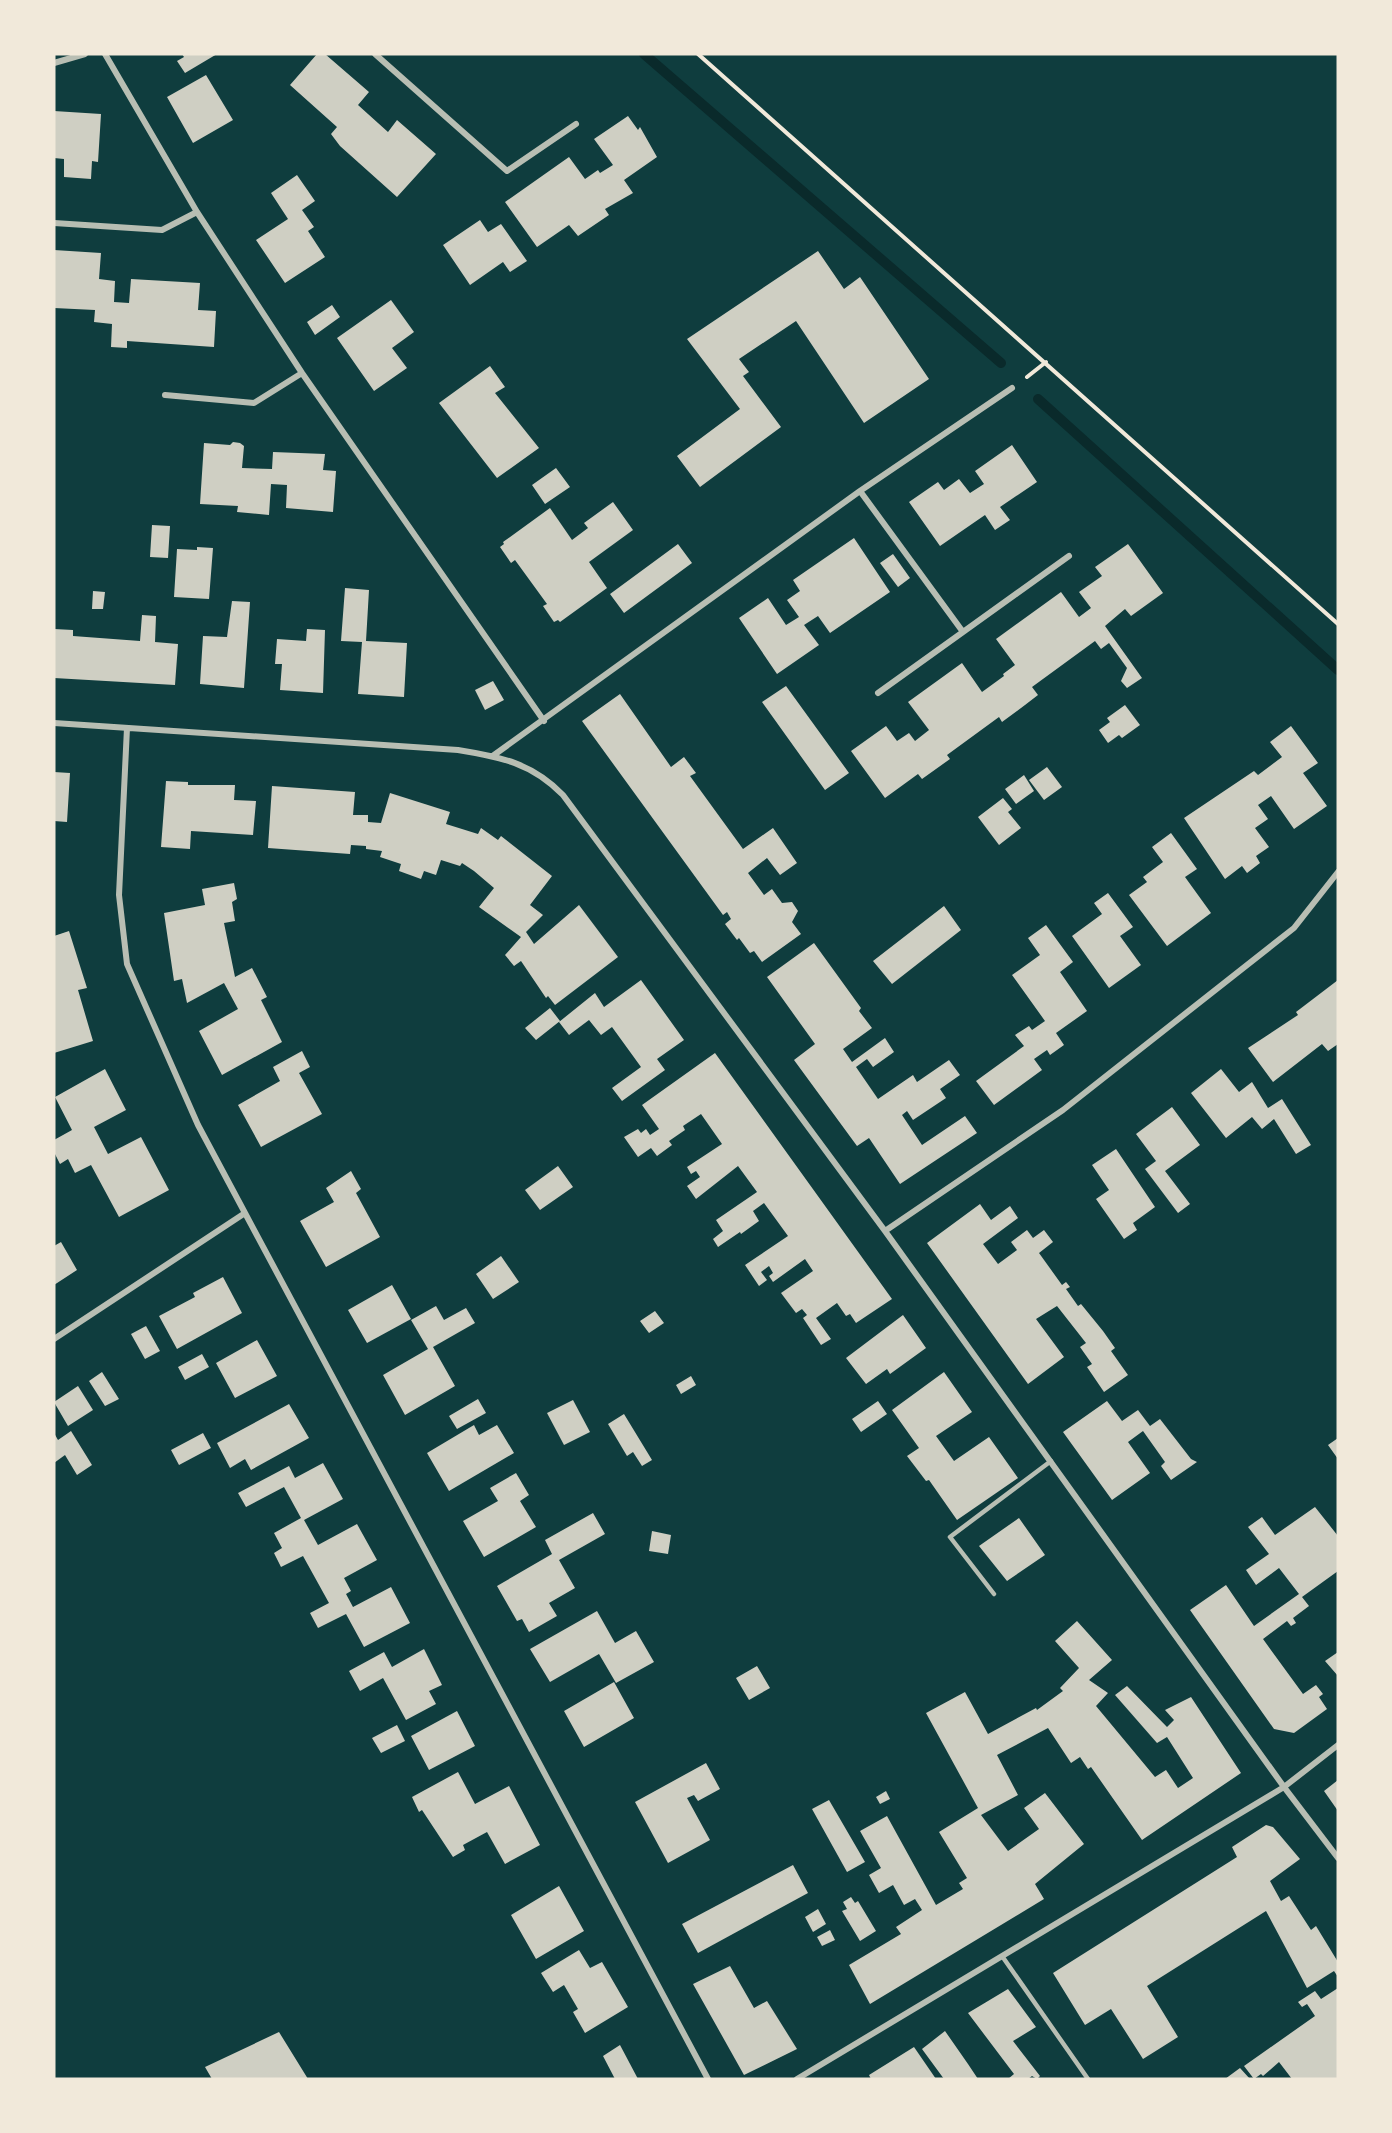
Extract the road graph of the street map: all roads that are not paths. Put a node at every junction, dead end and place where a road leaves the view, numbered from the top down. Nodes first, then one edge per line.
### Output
1 (85, 54) edge
2 (105, 54) edge
3 (375, 54) edge
4 (54, 63) edge
5 (576, 124) dead end
6 (196, 212) junction
7 (54, 224) edge
8 (302, 373) junction
9 (1012, 388) dead end
10 (165, 395) dead end
11 (860, 491) junction
12 (1069, 556) dead end
13 (963, 632) junction
14 (878, 693) dead end
15 (544, 721) junction
16 (54, 723) edge
17 (127, 728) junction
18 (494, 755) junction
19 (1338, 872) edge
20 (244, 1213) junction
21 (885, 1231) junction
22 (54, 1340) edge
23 (1051, 1461) junction
24 (994, 1594) dead end
25 (1338, 1746) edge
26 (1284, 1787) junction
27 (1338, 1857) edge
28 (1002, 1956) junction
29 (708, 2079) edge
30 (797, 2079) edge
31 (1088, 2079) edge

1 - 4 street
2 - 6 street
3 - 5 street
6 - 7 street
6 - 8 street
8 - 10 street
8 - 15 street
9 - 11 street
11 - 13 street
11 - 15 street
12 - 13 street
13 - 14 street
15 - 18 street
16 - 17 street
17 - 18 street
17 - 20 street
18 - 21 street
19 - 21 street
20 - 22 street
20 - 29 street
21 - 23 street
23 - 24 lane
23 - 26 street
25 - 26 street
26 - 27 street
26 - 28 street
28 - 30 street
28 - 31 lane

